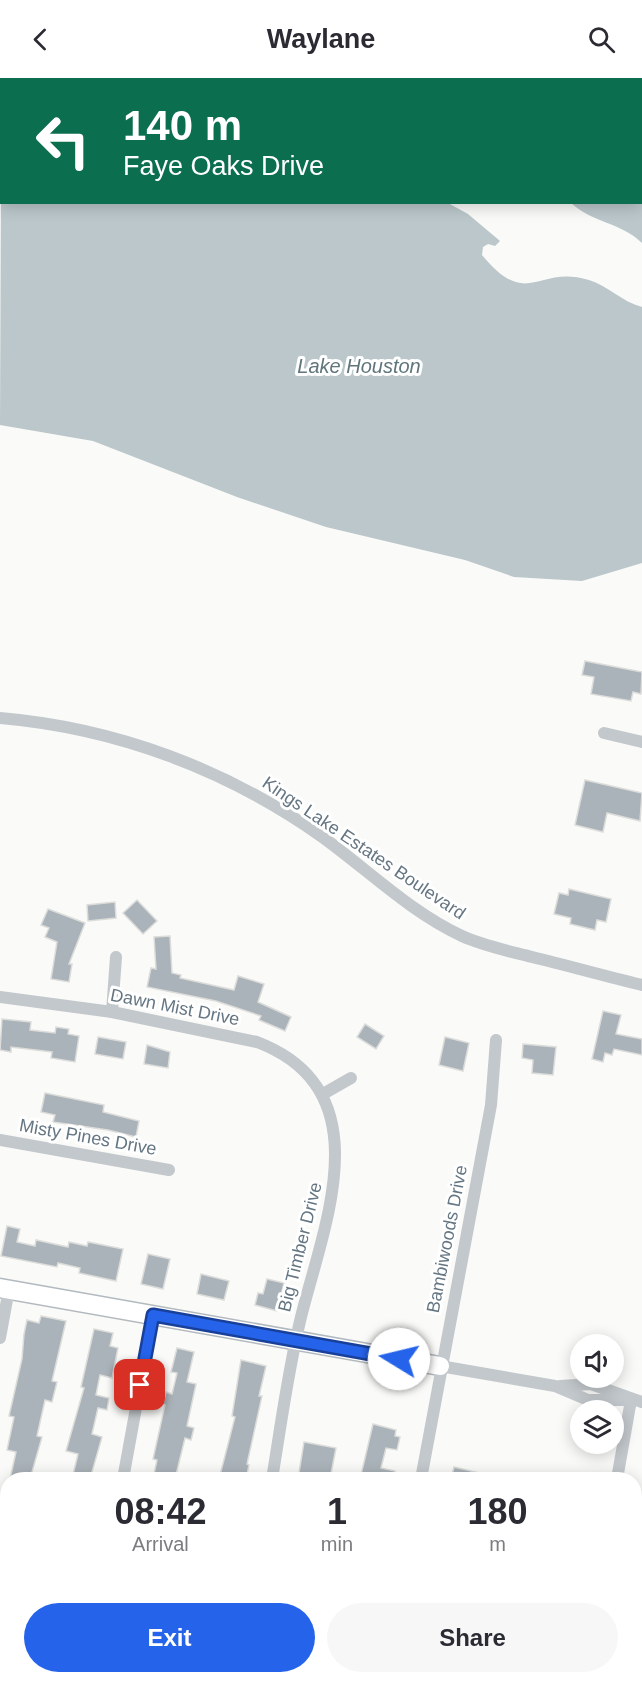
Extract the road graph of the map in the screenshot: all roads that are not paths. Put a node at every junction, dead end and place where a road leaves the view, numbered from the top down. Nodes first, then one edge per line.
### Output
1 (0, 718) edge
2 (604, 733) dead end
3 (642, 742) edge
4 (116, 957) dead end
5 (642, 986) edge
6 (0, 997) edge
7 (112, 1012) junction
8 (496, 1040) dead end
9 (351, 1078) dead end
10 (323, 1094) junction
11 (0, 1140) edge
12 (169, 1170) dead end
13 (4, 1288) edge
14 (153, 1315) junction
15 (0, 1338) edge
16 (296, 1342) junction
17 (440, 1366) junction
18 (637, 1401) edge
19 (124, 1472) edge
20 (273, 1472) edge
21 (422, 1472) edge
22 (619, 1472) edge

1 - 5 street, Kings Lake Estates Boulevard
2 - 3 street
4 - 7 street
6 - 7 street, Dawn Mist Drive
7 - 10 street, Dawn Mist Drive
8 - 17 street, Bambiwoods Drive
9 - 10 street
10 - 16 street, Big Timber Drive
11 - 12 street, Misty Pines Drive
13 - 14 street
13 - 15 street
14 - 16 street
14 - 19 street
16 - 17 street
16 - 20 street, Big Timber Drive
17 - 18 street
17 - 21 street, Bambiwoods Drive
18 - 22 street

